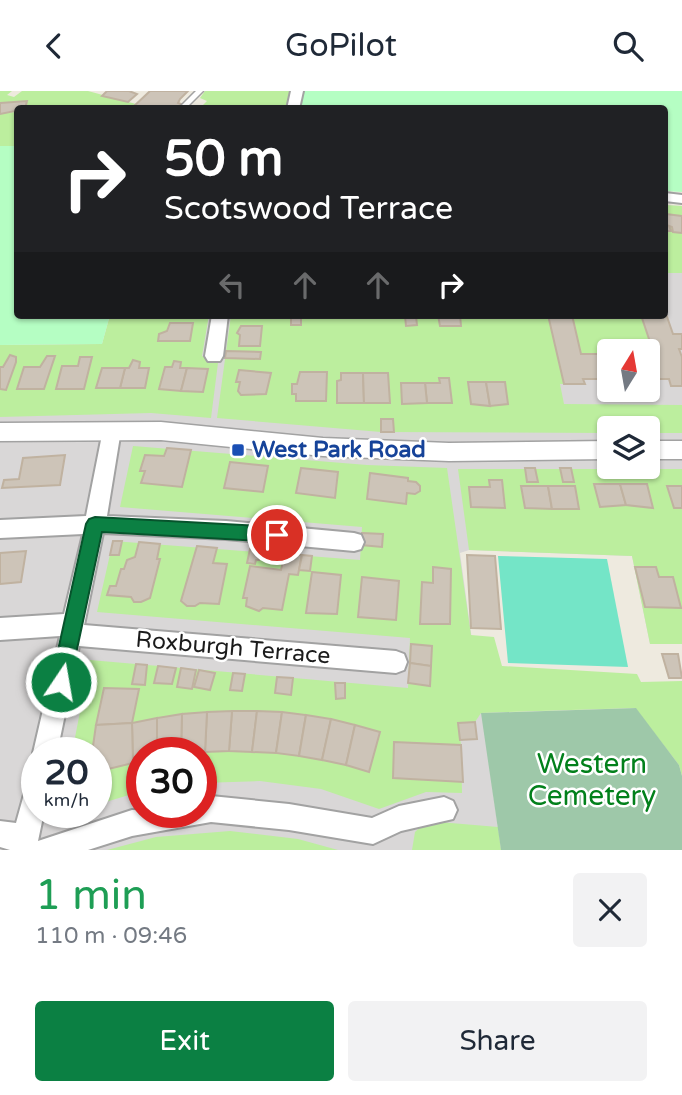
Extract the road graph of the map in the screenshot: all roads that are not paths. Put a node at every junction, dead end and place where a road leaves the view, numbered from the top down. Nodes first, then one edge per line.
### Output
1 (200, 91) edge
2 (185, 105) edge
3 (219, 319) edge
4 (214, 356) dead end
5 (112, 430) junction
6 (0, 432) edge
7 (597, 450) edge
8 (95, 524) junction
9 (0, 529) edge
10 (354, 542) dead end
11 (0, 629) edge
12 (72, 630) junction
13 (396, 662) dead end
14 (49, 737) edge
15 (217, 810) edge
16 (444, 810) dead end
17 (126, 824) edge
18 (0, 834) edge
19 (32, 845) edge

1 - 2 lane
3 - 4 street
5 - 6 street
5 - 7 street
5 - 8 street
8 - 9 street
8 - 10 street
8 - 12 street
11 - 12 street, Roxburgh Terrace
12 - 13 street, Roxburgh Terrace
12 - 14 street
15 - 16 street
17 - 19 street
18 - 19 street

